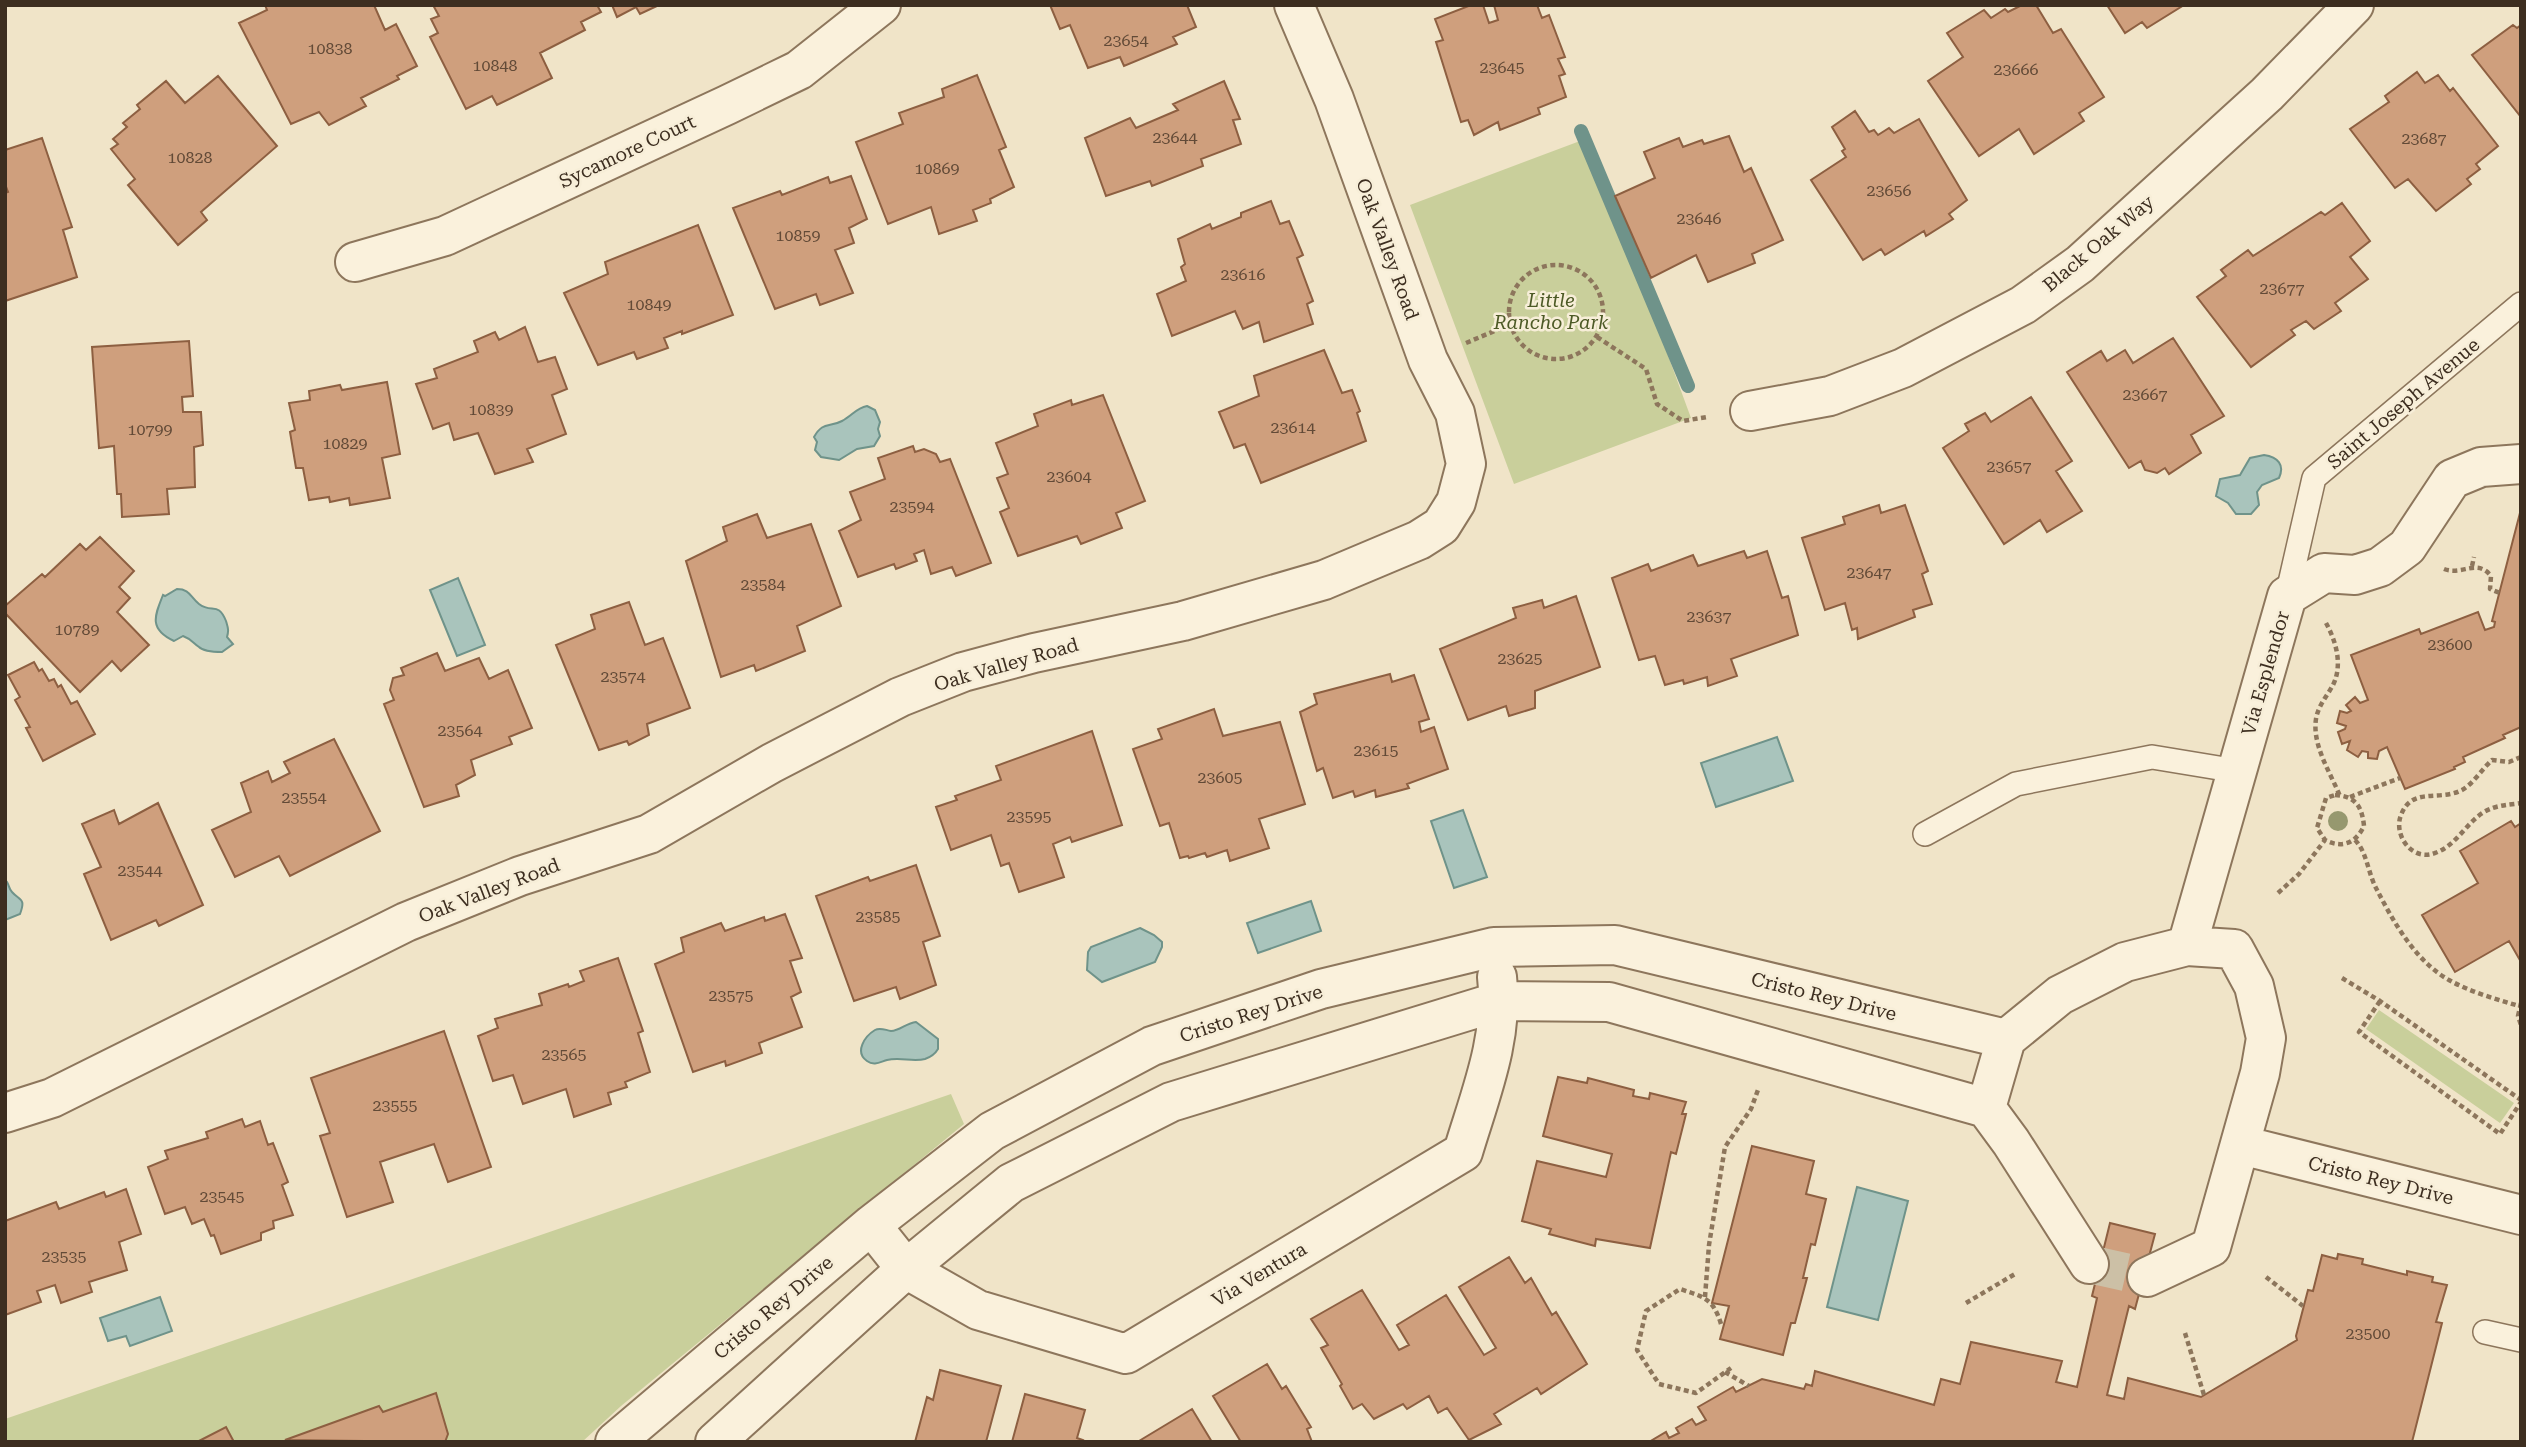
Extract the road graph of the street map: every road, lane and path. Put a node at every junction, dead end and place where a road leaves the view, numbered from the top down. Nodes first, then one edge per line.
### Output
1 (881, 5) edge
2 (1294, 5) edge
3 (2354, 5) edge
4 (355, 262) dead end
5 (2521, 304) edge
6 (1597, 337) junction
7 (1750, 411) joint
8 (2521, 464) edge
9 (2474, 557) dead end
10 (2472, 566) junction
11 (2440, 567) dead end
12 (2500, 593) dead end
13 (2287, 596) junction
14 (2324, 620) dead end
15 (2521, 757) edge
16 (2237, 771) junction
17 (2400, 778) dead end
18 (2340, 796) junction
19 (2349, 797) junction
20 (2521, 803) edge
21 (1925, 834) dead end
22 (2325, 840) junction
23 (2355, 840) junction
24 (2278, 893) dead end
25 (2188, 946) junction
26 (1494, 947) junction
27 (2342, 978) dead end
28 (1500, 1001) junction
29 (2380, 1001) junction
30 (2520, 1005) edge
31 (2521, 1025) edge
32 (2006, 1039) junction
33 (1762, 1076) dead end
34 (2521, 1101) edge
35 (1986, 1108) junction
36 (5, 1113) edge
37 (2241, 1145) junction
38 (2521, 1215) edge
39 (871, 1225) junction
40 (2089, 1264) tunnel mouth
41 (906, 1269) junction
42 (2015, 1274) dead end
43 (2147, 1277) tunnel mouth
44 (2266, 1277) dead end
45 (1705, 1297) junction
46 (1966, 1303) dead end
47 (2303, 1306) dead end
48 (1721, 1324) dead end
49 (2485, 1332) dead end
50 (2185, 1333) dead end
51 (2521, 1340) edge
52 (1731, 1368) dead end
53 (1725, 1372) junction
54 (1749, 1386) dead end
55 (2204, 1395) dead end
56 (638, 1435) edge
57 (715, 1442) edge

1 - 4 street, Sycamore Court
2 - 36 street, Oak Valley Road
3 - 7 street, Black Oak Way
5 - 13 lane, Saint Joseph Avenue
6 - 6 path
6 - 7 path
8 - 13 street, Via Esplendor
9 - 10 path
10 - 11 path
10 - 12 path
13 - 16 street, Via Esplendor
14 - 18 path
15 - 20 path
16 - 21 lane
16 - 25 street, Via Esplendor
17 - 19 path
18 - 19 path
18 - 22 path
19 - 23 path
22 - 23 path
22 - 24 path
23 - 30 path
25 - 32 street
25 - 37 street
26 - 28 street, Via Ventura
26 - 32 street, Cristo Rey Drive
26 - 39 street, Cristo Rey Drive
27 - 29 path
28 - 35 street
28 - 41 street
28 - 41 street, Via Ventura
29 - 34 path
29 - 34 path
30 - 31 path
32 - 35 street
33 - 45 path
35 - 40 street
37 - 38 street, Cristo Rey Drive
37 - 43 street
39 - 41 street, Via Ventura
39 - 56 street, Cristo Rey Drive
41 - 57 street
42 - 46 path
44 - 47 path
45 - 48 path
45 - 53 path
49 - 51 lane
50 - 55 path
52 - 53 path
53 - 54 path

